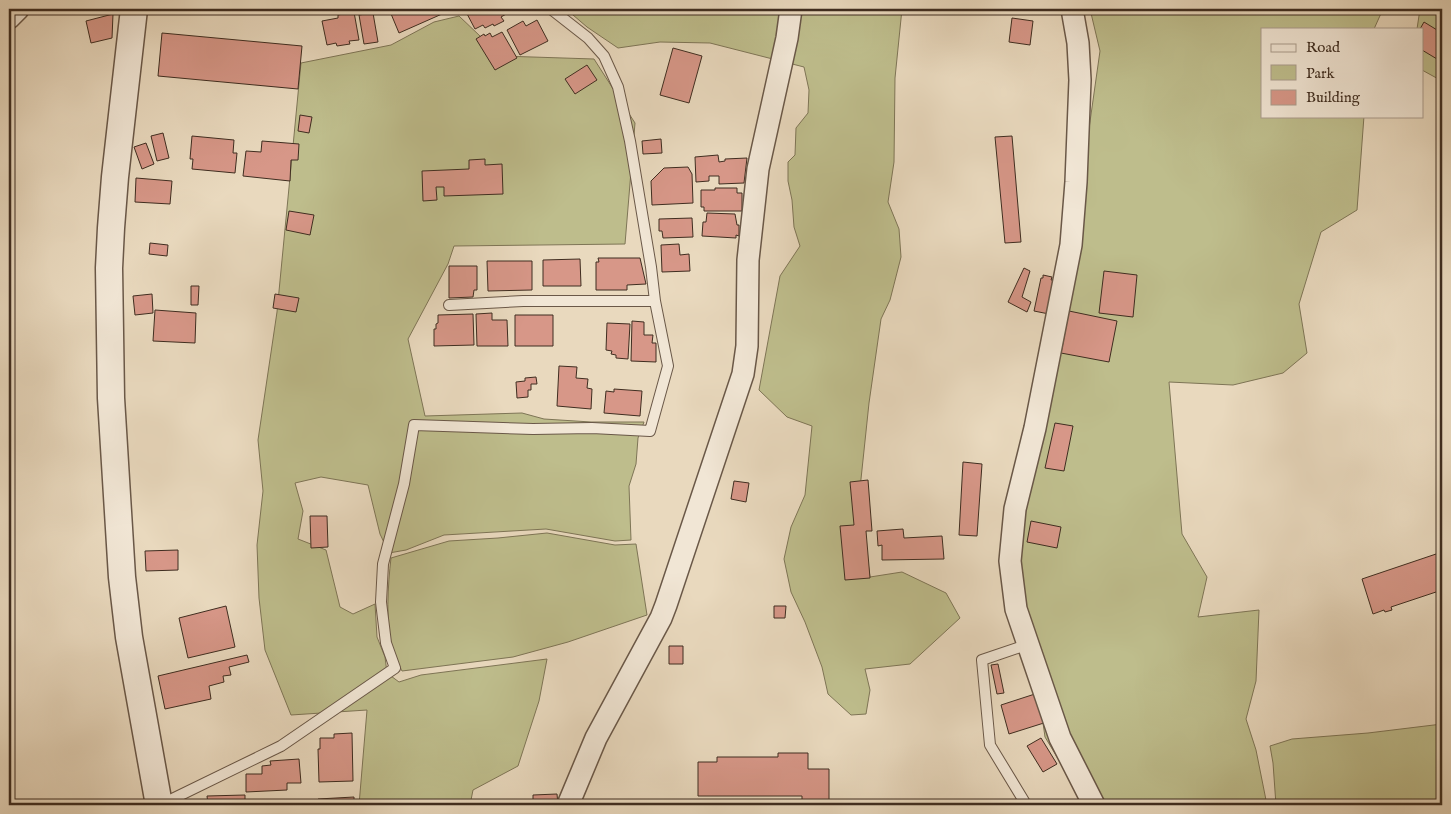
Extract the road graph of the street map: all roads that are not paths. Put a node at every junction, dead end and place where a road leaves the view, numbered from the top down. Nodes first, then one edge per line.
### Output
1 (18, 9) edge
2 (134, 9) edge
3 (551, 9) edge
4 (791, 9) edge
5 (1072, 9) edge
6 (9, 18) edge
7 (655, 301) junction
8 (449, 305) dead end
9 (1029, 644) junction
10 (159, 805) edge
11 (568, 805) edge
12 (1025, 805) edge
13 (1094, 805) edge

1 - 6 street
2 - 10 street
3 - 7 lane
4 - 11 street
5 - 9 street
7 - 8 lane
7 - 10 lane
9 - 12 lane
9 - 13 street

